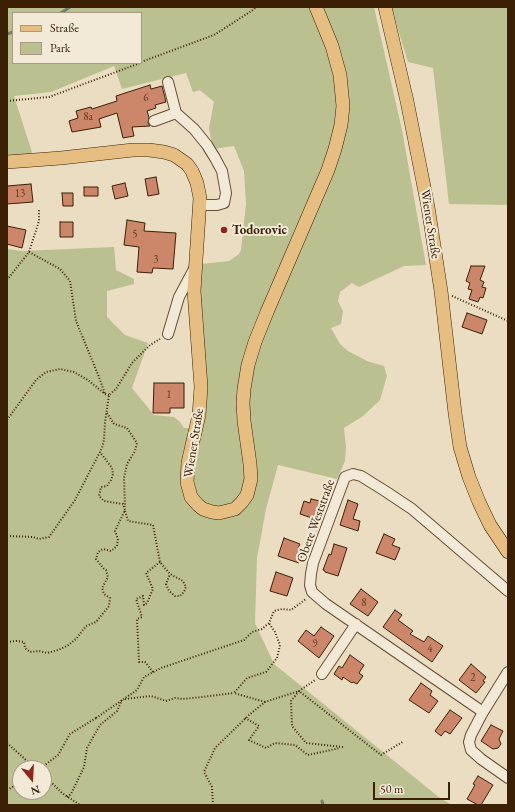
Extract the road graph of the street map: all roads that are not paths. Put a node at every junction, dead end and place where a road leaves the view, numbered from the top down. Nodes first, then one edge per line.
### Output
1 (316, 7) edge
2 (385, 7) edge
3 (168, 82) dead end
4 (176, 113) junction
5 (154, 121) dead end
6 (7, 162) edge
7 (200, 205) junction
8 (195, 267) junction
9 (168, 334) road end
10 (508, 552) edge
11 (508, 590) edge
12 (356, 624) junction
13 (508, 672) edge
14 (322, 674) road end
15 (483, 712) junction
16 (508, 778) edge

1 - 8 main road, Wiener Straße
2 - 10 main road, Wiener Straße
3 - 4 street
4 - 5 street
4 - 7 street
6 - 7 main road, Wiener Straße
7 - 8 main road, Wiener Straße
8 - 9 street
11 - 12 street, Obere Weststraße
12 - 14 street
12 - 15 street
13 - 15 street
15 - 16 street

